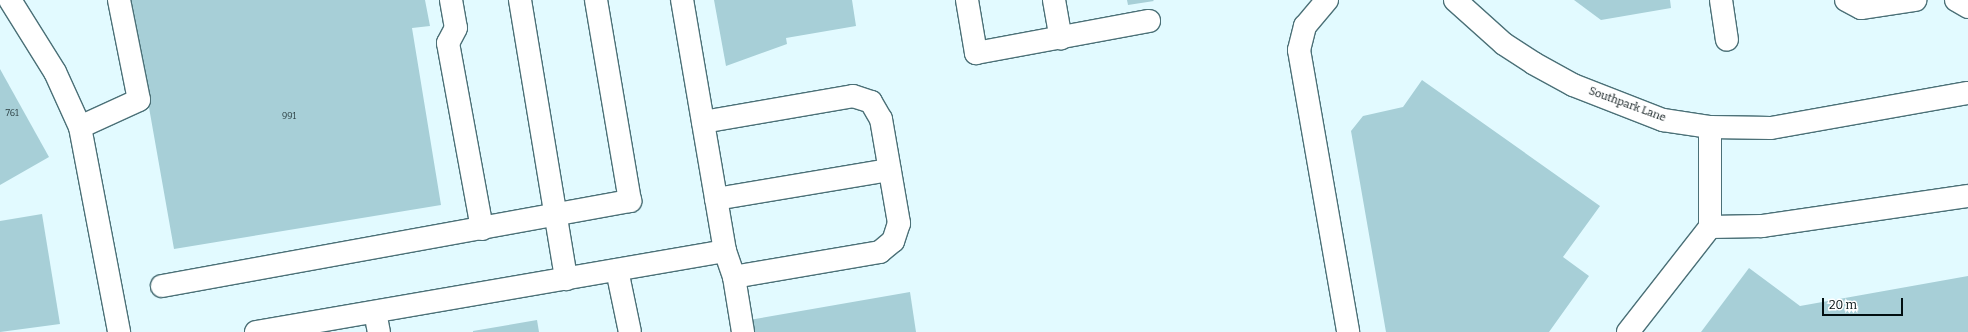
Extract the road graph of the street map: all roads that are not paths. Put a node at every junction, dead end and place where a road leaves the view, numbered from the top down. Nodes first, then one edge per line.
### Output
1 (10, 0) edge
2 (120, 0) edge
3 (451, 0) edge
4 (520, 0) edge
5 (596, 0) edge
6 (682, 0) edge
7 (967, 0) edge
8 (1054, 0) edge
9 (1327, 0) edge
10 (1455, 0) edge
11 (1721, 0) edge
12 (1846, 0) edge
13 (1915, 0) edge
14 (1956, 0) edge
15 (1968, 6) edge
16 (1149, 22) dead end
17 (1061, 38) junction
18 (1727, 40) dead end
19 (1968, 93) edge
20 (703, 122) junction
21 (80, 127) junction
22 (1710, 127) junction
23 (890, 170) junction
24 (1968, 196) edge
25 (716, 199) junction
26 (555, 215) junction
27 (1710, 227) junction
28 (482, 228) junction
29 (725, 251) junction
30 (617, 270) junction
31 (734, 277) junction
32 (566, 279) junction
33 (162, 286) dead end
34 (377, 322) edge
35 (119, 332) edge
36 (256, 332) edge
37 (630, 332) edge
38 (743, 332) edge
39 (1348, 332) edge
40 (1628, 332) edge

1 - 21 street
2 - 21 street
3 - 28 street
4 - 26 street
5 - 26 street
6 - 20 street
7 - 17 street
8 - 17 street
9 - 39 street
10 - 22 street, Southpark Lane
11 - 18 street
12 - 13 street
14 - 15 street
16 - 17 street
19 - 22 street, Southpark Lane
20 - 23 street
20 - 25 street
21 - 35 street
22 - 27 street
23 - 25 street
23 - 31 street
24 - 27 street
25 - 29 street
26 - 28 street
26 - 32 street
27 - 40 street
28 - 33 street
29 - 30 street
29 - 31 street
30 - 32 street
30 - 37 street
31 - 38 street
32 - 34 street
34 - 36 street

